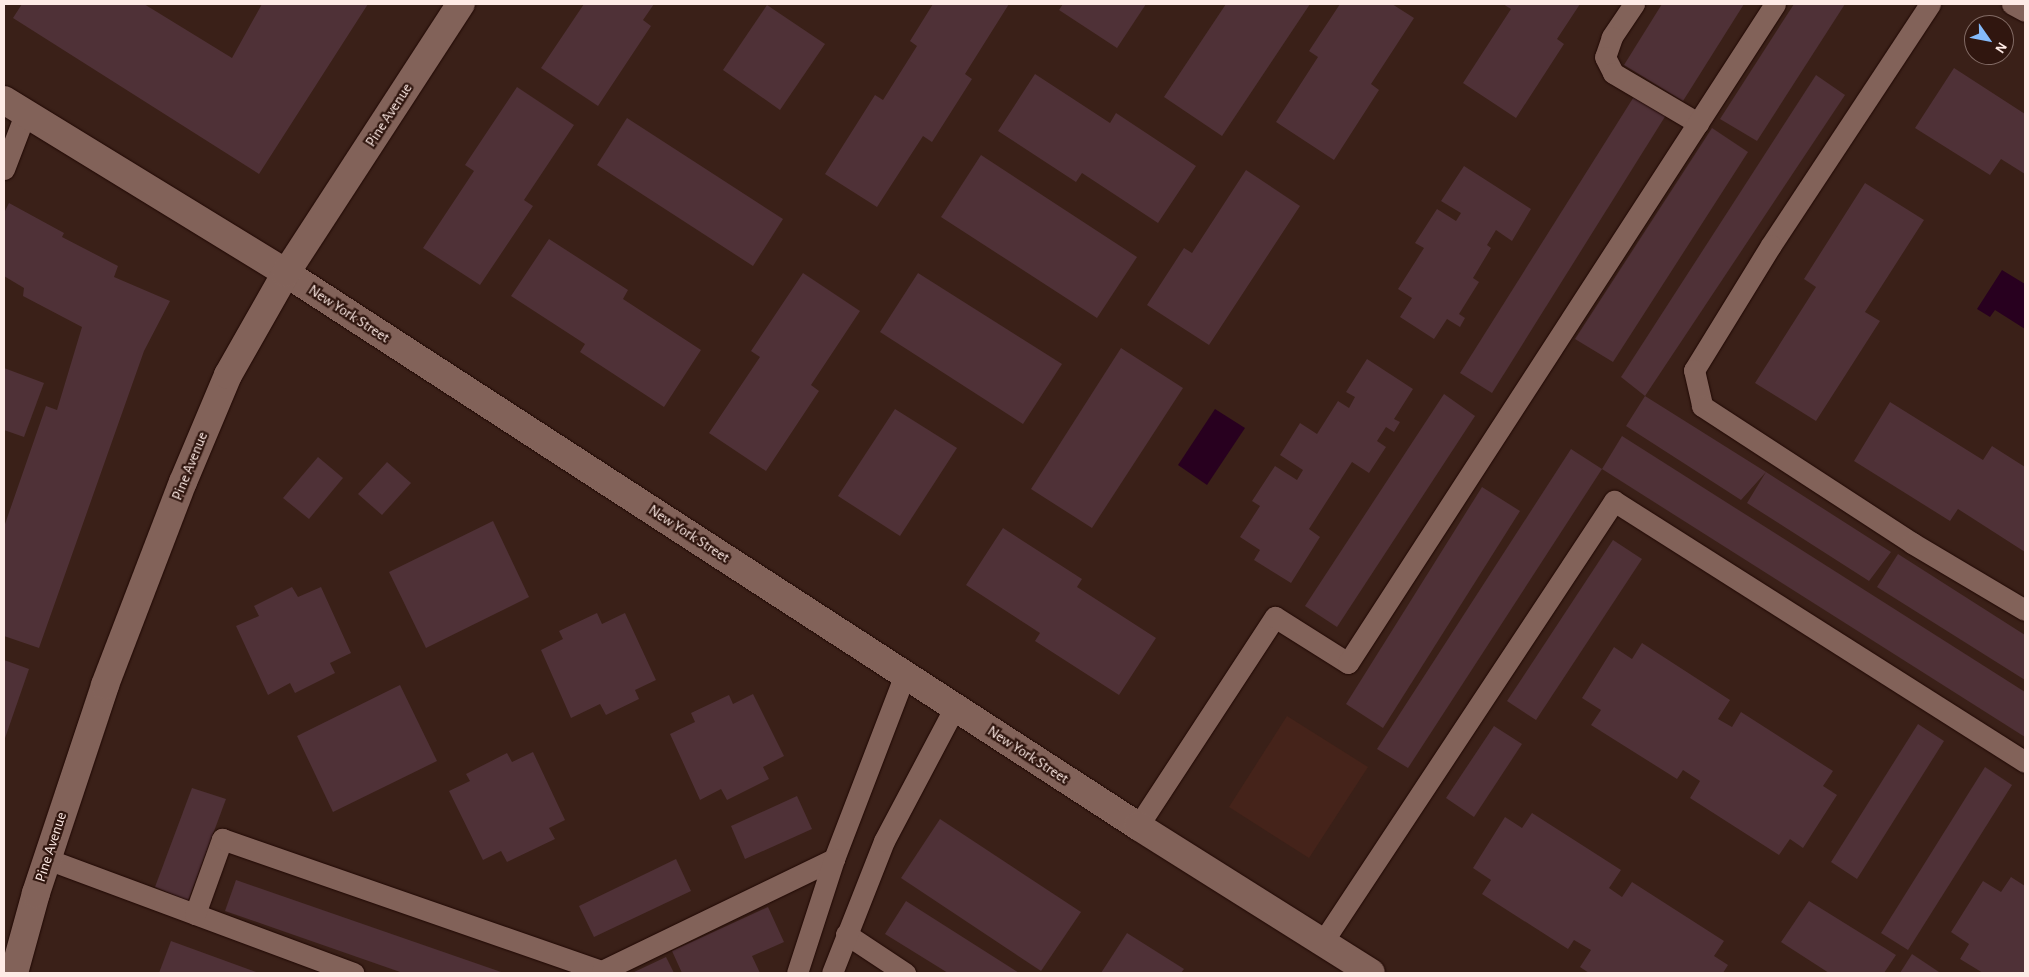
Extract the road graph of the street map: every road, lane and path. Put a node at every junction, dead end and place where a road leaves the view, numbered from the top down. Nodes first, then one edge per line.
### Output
1 (460, 4) edge
2 (1634, 4) edge
3 (1775, 4) edge
4 (1930, 4) edge
5 (2012, 4) edge
6 (2025, 11) edge
7 (14, 107) edge
8 (1698, 123) junction
9 (4, 169) edge
10 (286, 273) junction
11 (2025, 610) edge
12 (905, 674) junction
13 (955, 707) junction
14 (2025, 762) edge
15 (1138, 826) junction
16 (47, 859) junction
17 (834, 859) junction
18 (195, 914) junction
19 (846, 934) junction
20 (1322, 943) junction
21 (14, 973) edge
22 (354, 973) edge
23 (797, 973) edge
24 (832, 973) edge
25 (905, 973) edge
26 (1370, 973) edge

1 - 10 street, Pine Avenue
2 - 8 lane
3 - 8 lane
4 - 11 lane
5 - 6 lane
7 - 9 lane
7 - 10 street, New York Street
8 - 15 lane
10 - 12 street, New York Street
10 - 16 street, Pine Avenue
12 - 13 street, New York Street
12 - 17 lane
13 - 15 street, New York Street
13 - 19 lane
14 - 20 lane
15 - 20 street, New York Street
16 - 18 lane
16 - 21 street, Pine Avenue
17 - 18 lane
17 - 23 lane
18 - 22 lane
19 - 24 lane
19 - 25 lane
20 - 26 street, New York Street

